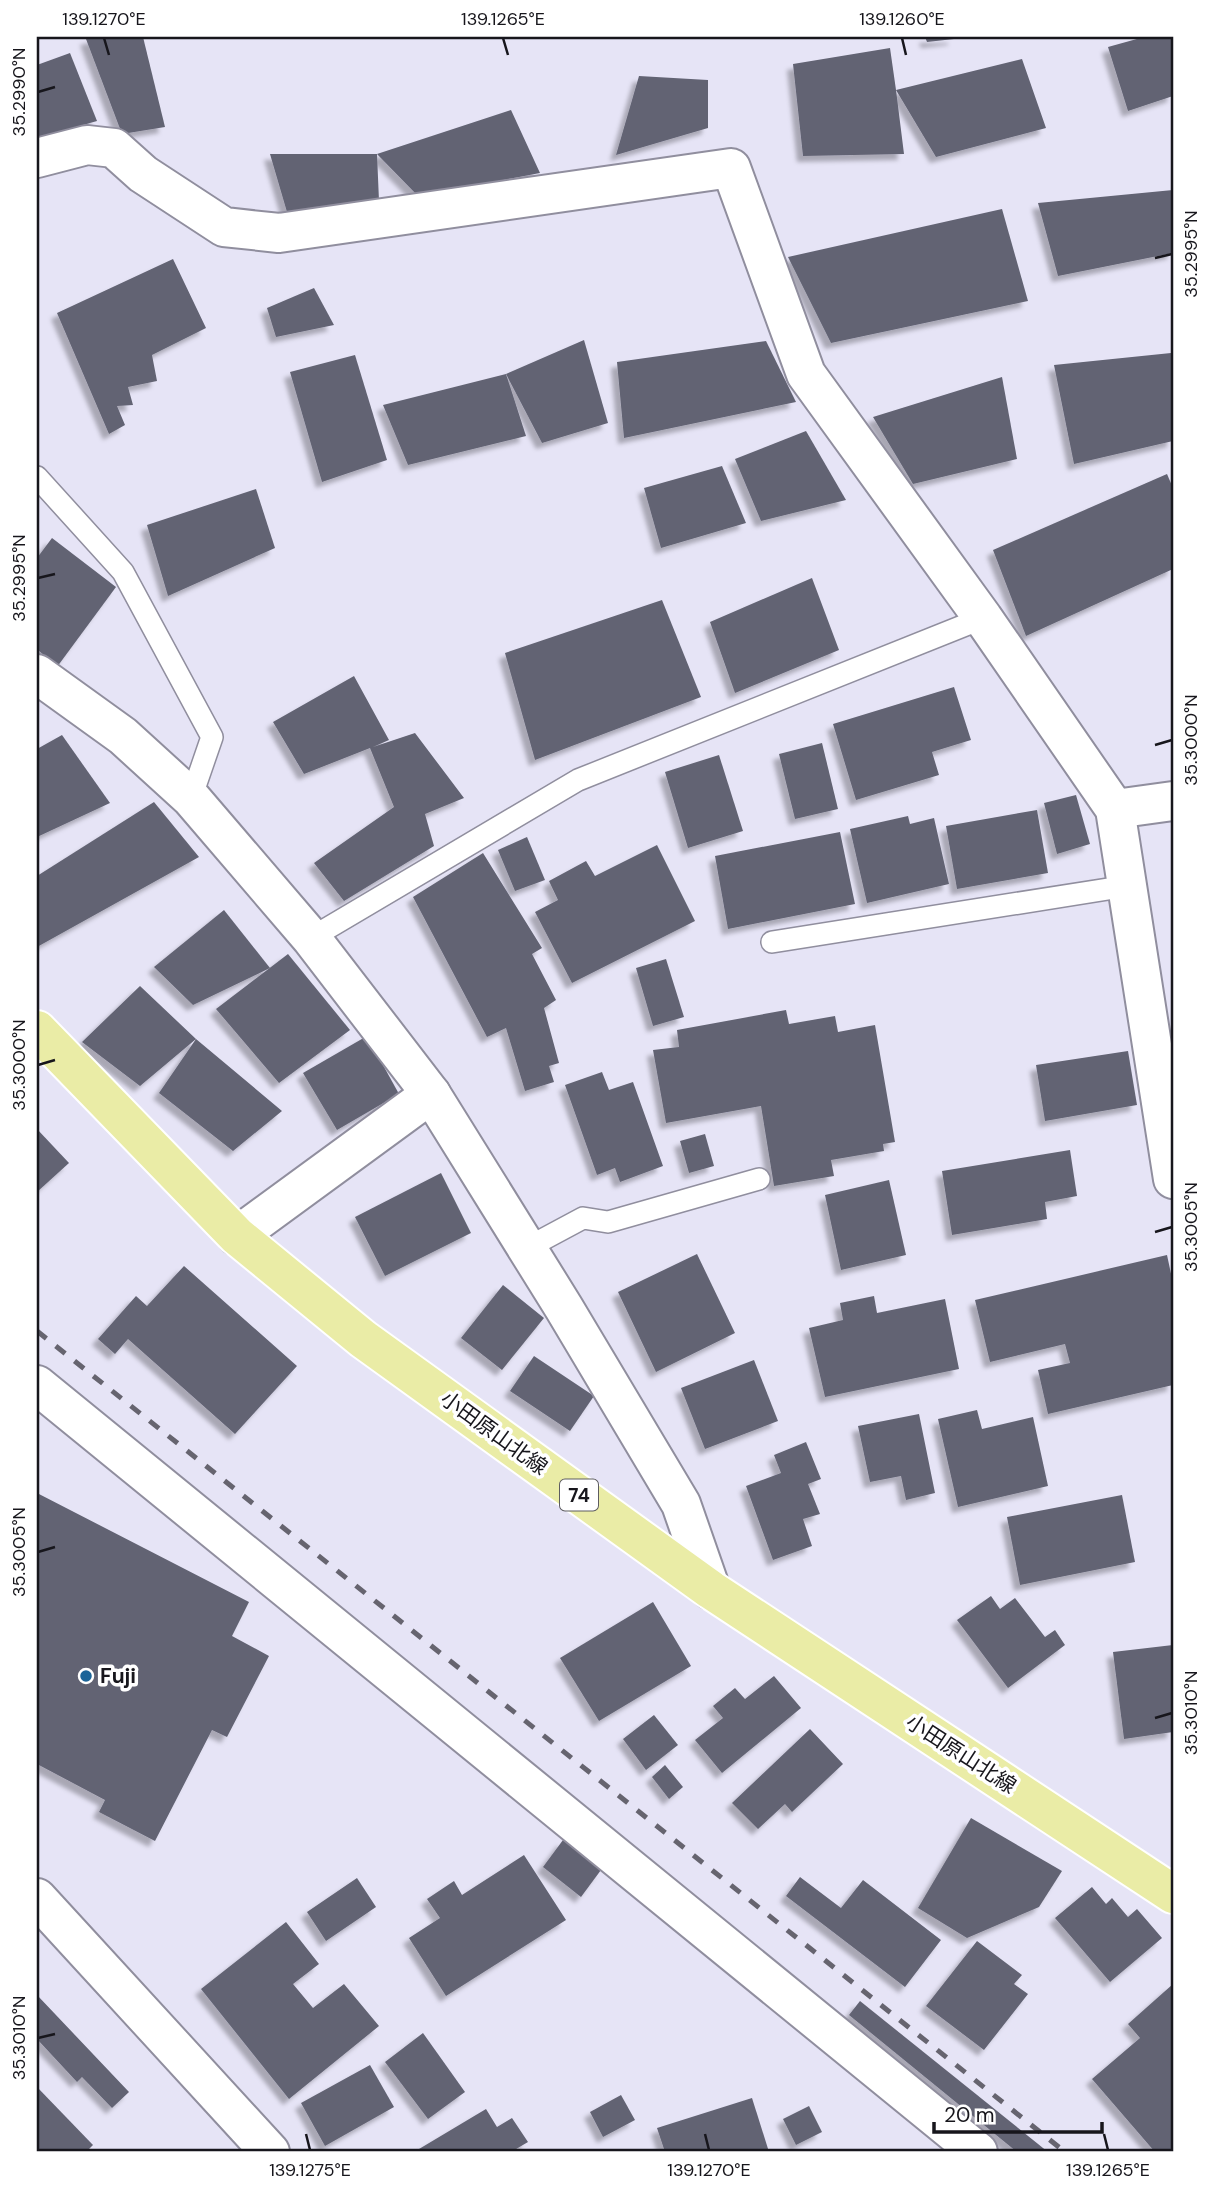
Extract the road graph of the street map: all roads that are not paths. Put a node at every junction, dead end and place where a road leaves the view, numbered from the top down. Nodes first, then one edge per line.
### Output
1 (37, 158) edge
2 (37, 477) edge
3 (983, 618) junction
4 (37, 674) edge
5 (191, 798) junction
6 (1173, 801) edge
7 (1115, 809) junction
8 (1127, 886) junction
9 (311, 938) junction
10 (772, 942) dead end
11 (37, 1030) edge
12 (1162, 1033) edge
13 (431, 1094) junction
14 (759, 1179) dead end
15 (1173, 1179) edge
16 (237, 1236) junction
17 (527, 1248) junction
18 (37, 1385) edge
19 (710, 1590) junction
20 (1173, 1894) edge
21 (37, 1898) edge
22 (270, 2152) edge
23 (978, 2152) edge

1 - 3 street
2 - 5 lane
3 - 7 street
3 - 9 lane
4 - 5 street
5 - 9 street
6 - 7 street
7 - 8 street
8 - 10 lane
8 - 12 street
9 - 13 street
11 - 16 main road, 小田原山北線 / 74
12 - 15 street
13 - 16 street
13 - 17 street
14 - 17 lane
16 - 19 main road, 小田原山北線 / 74
17 - 19 street
18 - 23 street
19 - 20 main road, 小田原山北線 / 74
21 - 22 street

